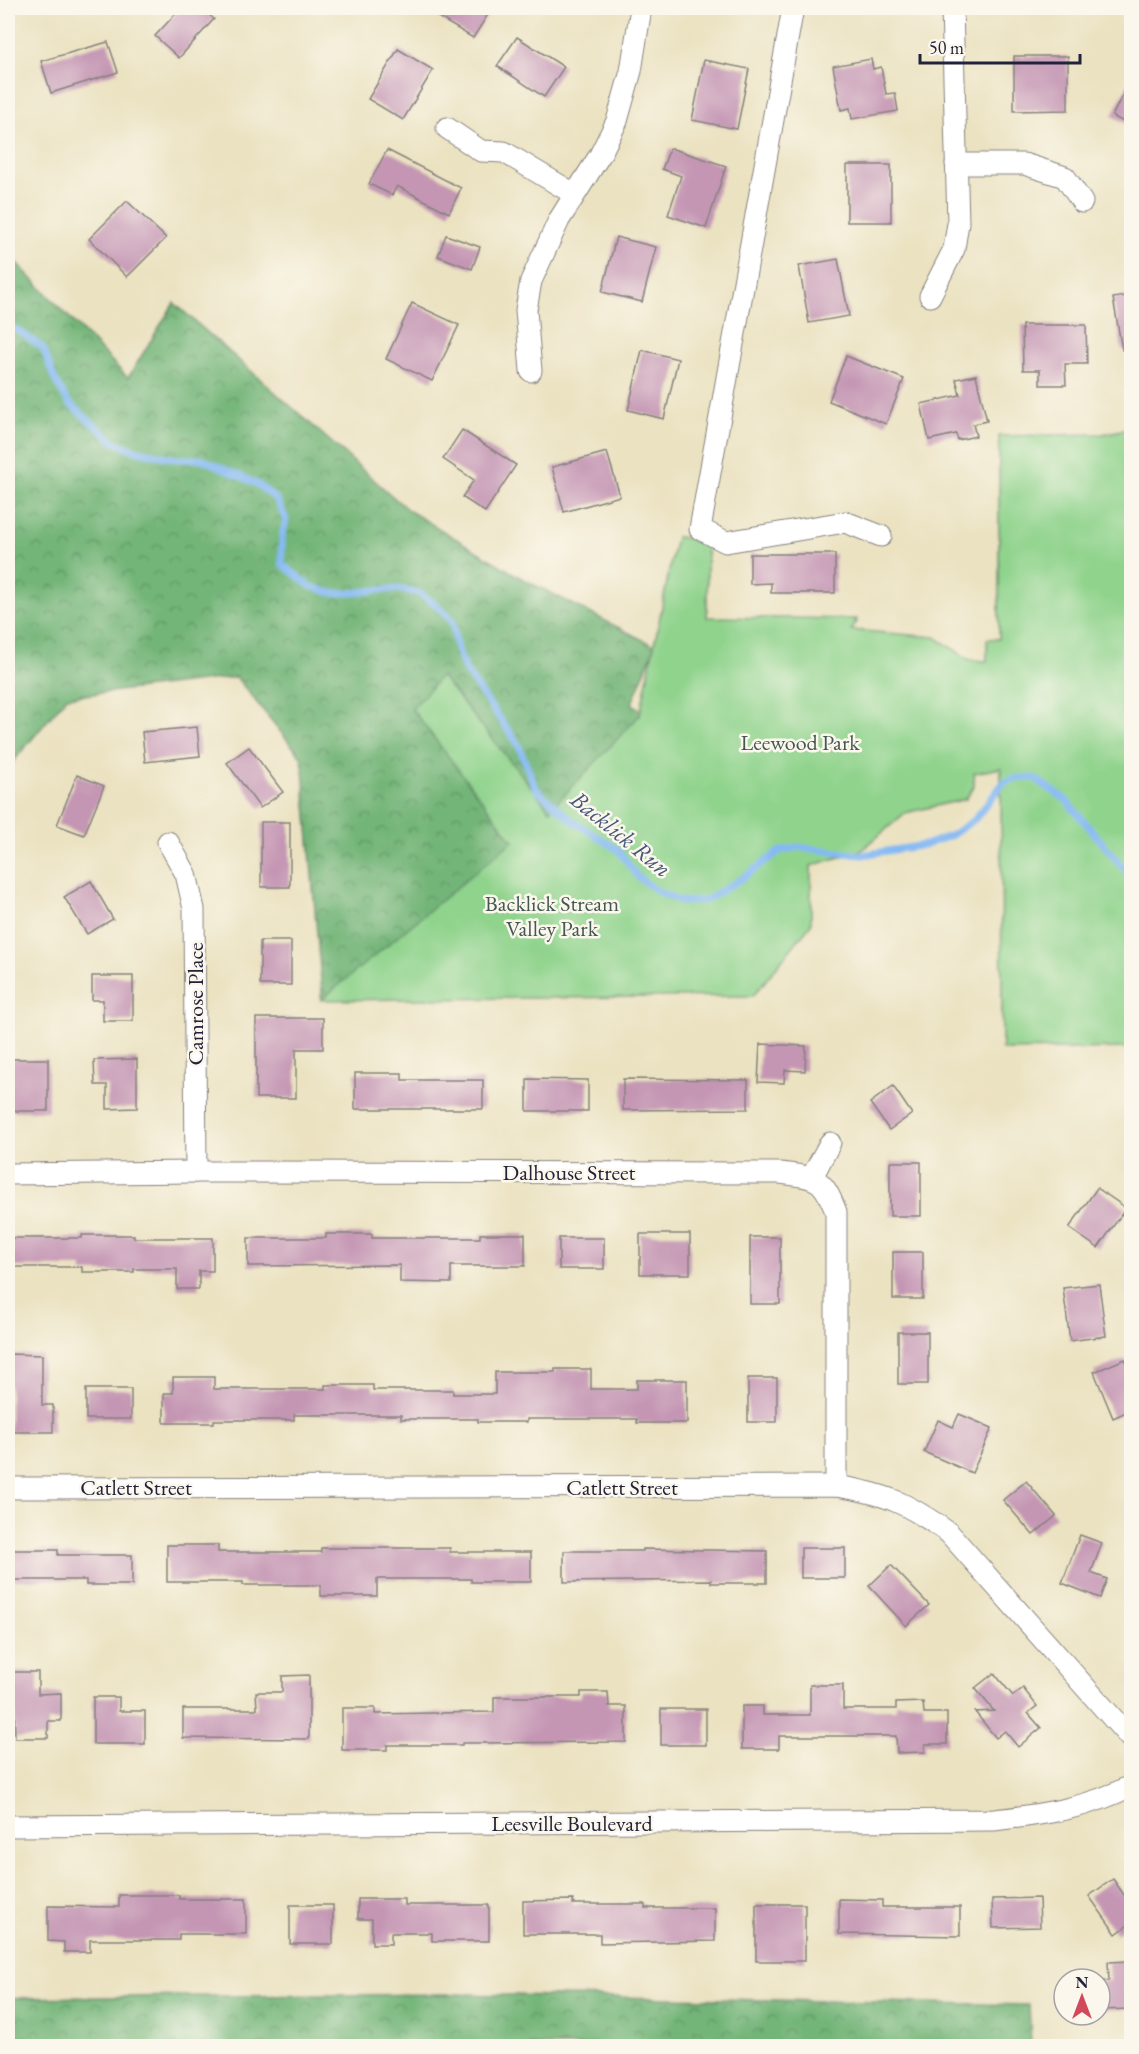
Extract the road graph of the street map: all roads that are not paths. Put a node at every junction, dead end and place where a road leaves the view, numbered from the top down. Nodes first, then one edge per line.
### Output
1 (641, 8) edge
2 (793, 8) edge
3 (952, 8) edge
4 (447, 128) dead end
5 (956, 164) junction
6 (574, 194) junction
7 (1082, 202) dead end
8 (930, 296) dead end
9 (531, 371) dead end
10 (881, 536) dead end
11 (168, 842) dead end
12 (831, 1143) dead end
13 (196, 1172) junction
14 (8, 1174) edge
15 (812, 1177) junction
16 (836, 1486) junction
17 (8, 1488) edge
18 (1131, 1740) edge
19 (1131, 1785) edge
20 (8, 1826) edge

1 - 6 street
2 - 10 street
3 - 5 street
4 - 6 street
5 - 7 street
5 - 8 street
6 - 9 street
11 - 13 street, Camrose Place
12 - 15 street
13 - 14 street, Dalhouse Street
13 - 15 street, Dalhouse Street
15 - 16 street
16 - 17 street, Catlett Street
16 - 18 street, Catlett Street
19 - 20 street, Leesville Boulevard

